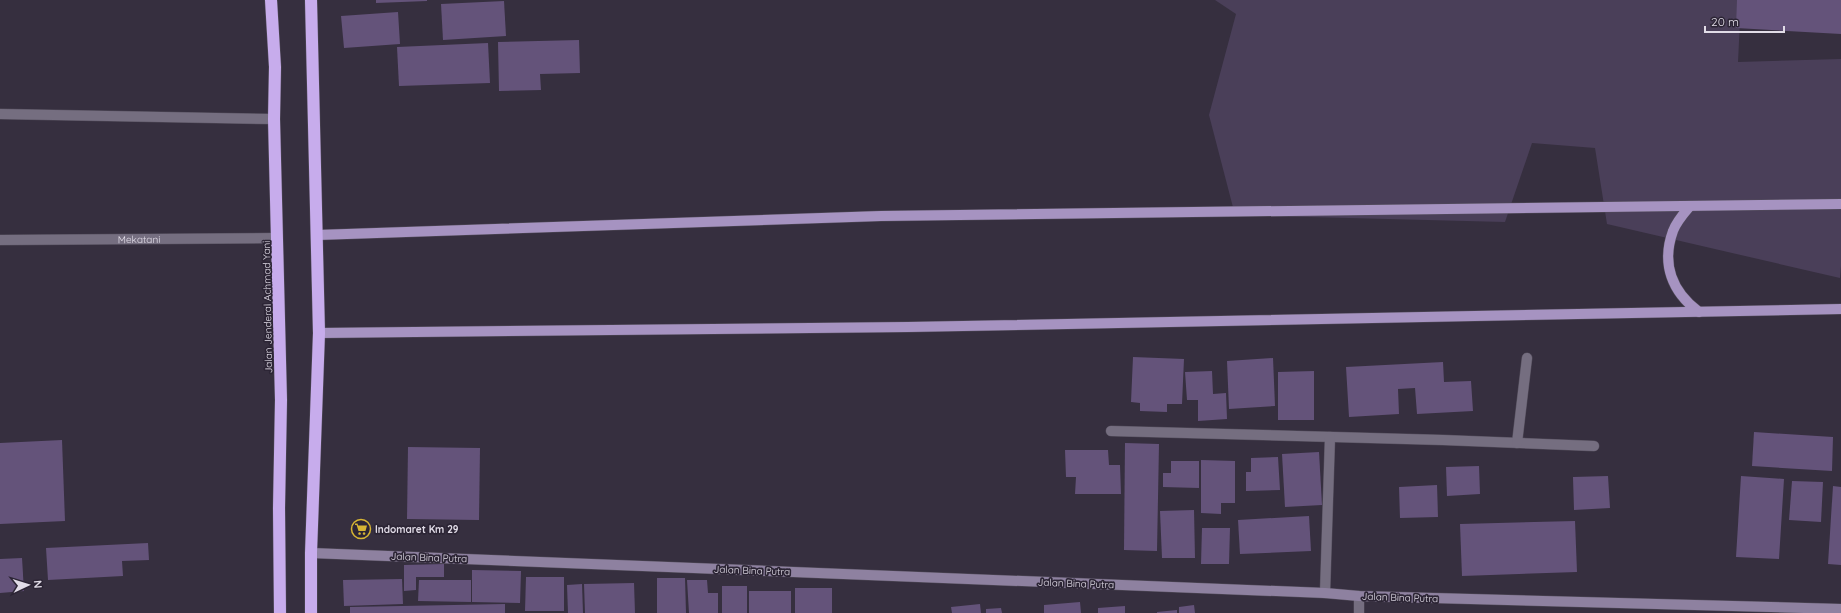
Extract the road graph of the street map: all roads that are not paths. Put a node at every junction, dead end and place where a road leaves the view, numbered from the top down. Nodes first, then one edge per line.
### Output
1 (271, 0) edge
2 (311, 0) edge
3 (0, 114) edge
4 (274, 119) junction
5 (1841, 204) edge
6 (1690, 206) junction
7 (317, 235) junction
8 (277, 238) junction
9 (0, 240) edge
10 (1841, 309) edge
11 (1699, 312) junction
12 (319, 332) junction
13 (1527, 358) dead end
14 (1111, 431) dead end
15 (1330, 437) junction
16 (1517, 443) junction
17 (1594, 446) dead end
18 (311, 553) junction
19 (1325, 594) junction
20 (1359, 596) junction
21 (1841, 609) edge
22 (280, 613) edge
23 (311, 613) edge
24 (1358, 613) edge

1 - 4 highway, Jalan Jenderal Achmad Yani
2 - 7 highway
3 - 4 street
4 - 8 highway, Jalan Jenderal Achmad Yani
5 - 6 main road
6 - 7 main road
6 - 11 main road
7 - 12 highway
8 - 9 street, Mekatani
8 - 22 highway, Jalan Jenderal Achmad Yani
10 - 11 main road
11 - 12 main road
12 - 18 highway
13 - 16 street
14 - 15 street
15 - 16 street
15 - 19 street
16 - 17 street
18 - 19 street, Jalan Bina Putra
18 - 23 highway
19 - 20 street, Jalan Bina Putra
20 - 21 street, Jalan Bina Putra
20 - 24 street

